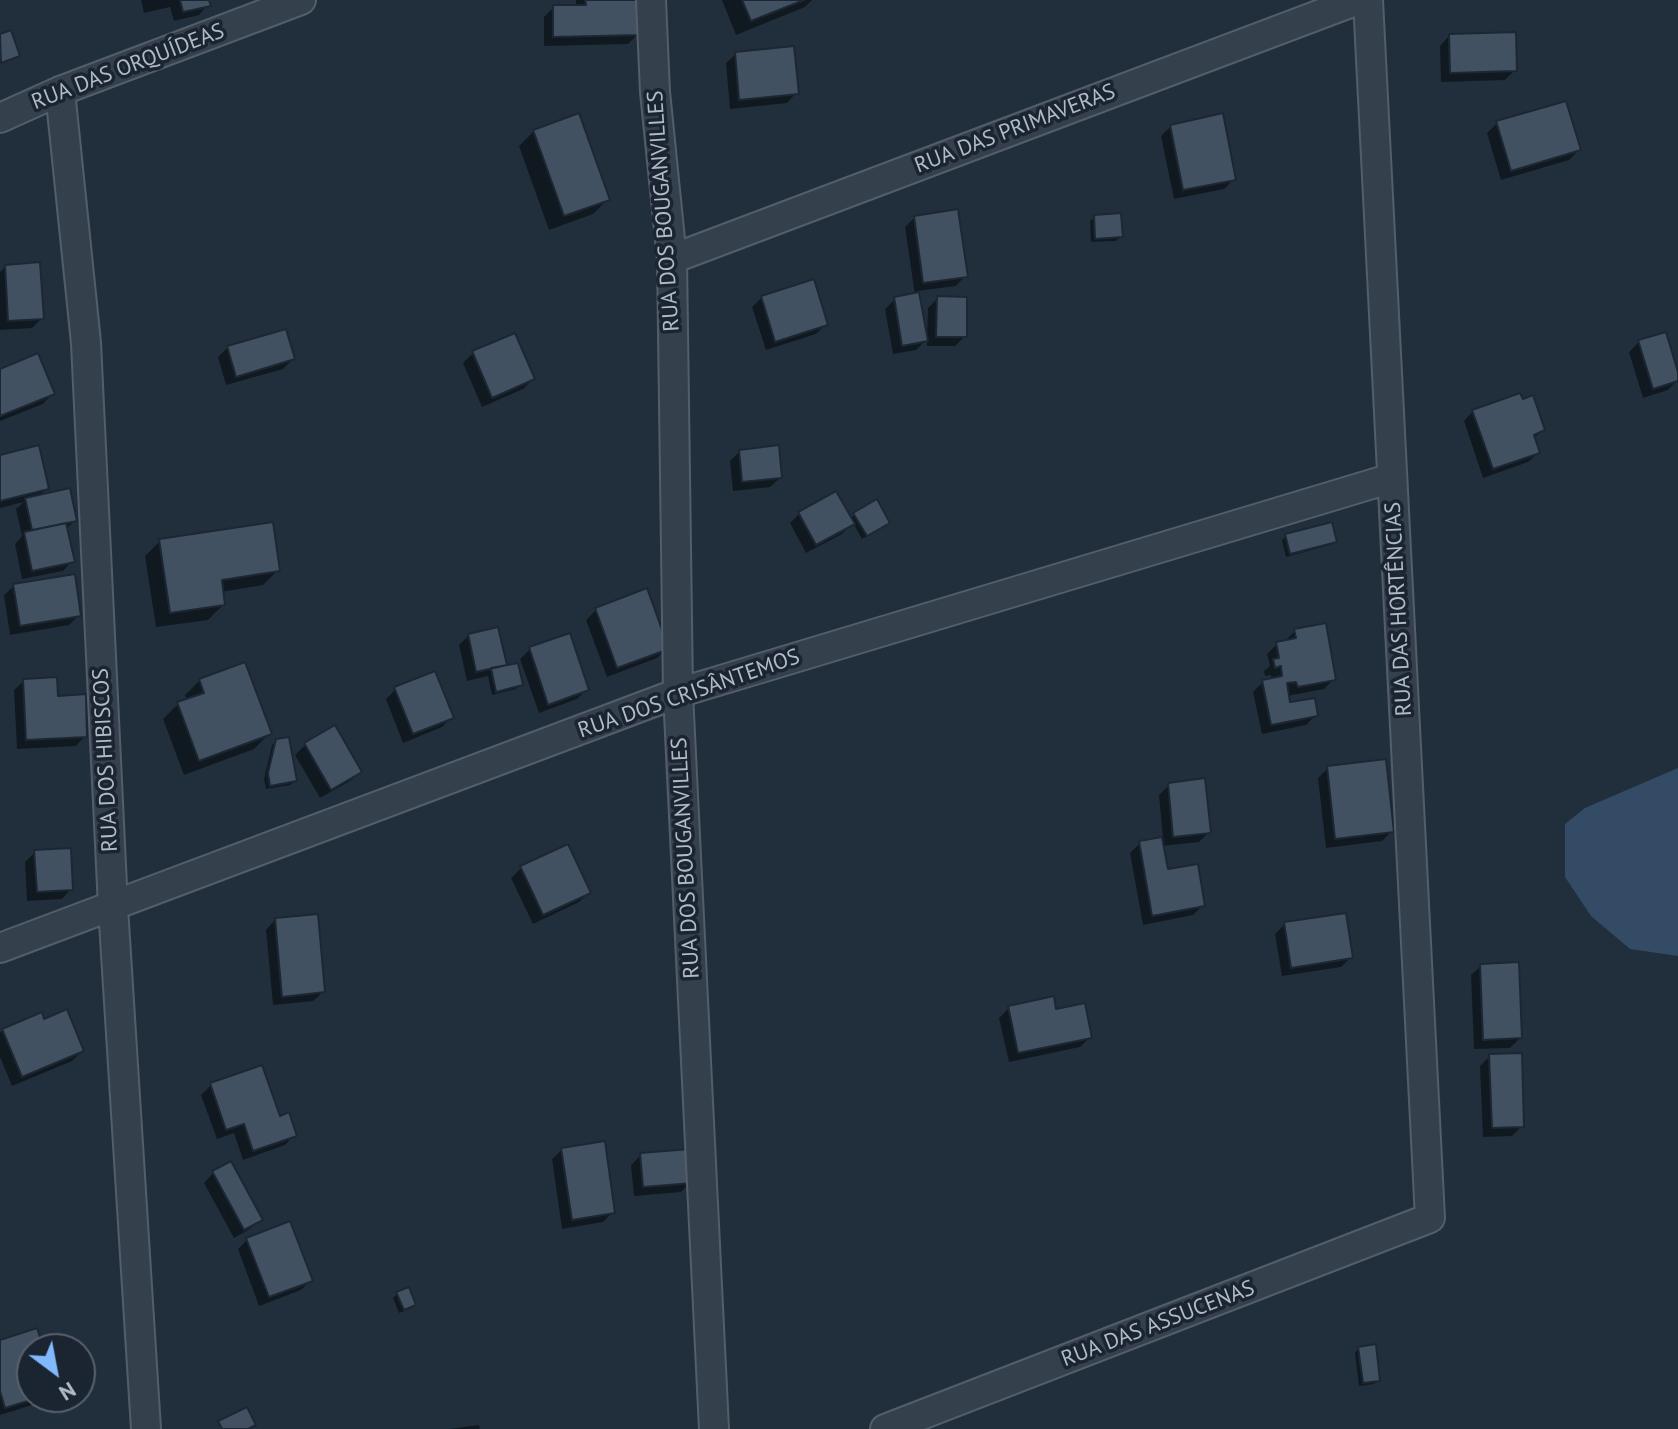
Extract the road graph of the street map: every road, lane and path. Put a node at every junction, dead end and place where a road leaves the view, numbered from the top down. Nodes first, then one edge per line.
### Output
1 (301, 0) edge
2 (651, 0) edge
3 (1358, 0) edge
4 (1368, 0) edge
5 (60, 91) junction
6 (0, 118) edge
7 (672, 259) junction
8 (1392, 478) junction
9 (678, 693) junction
10 (113, 907) junction
11 (0, 948) edge
12 (1430, 1218) joint
13 (146, 1429) edge
14 (714, 1429) edge
15 (885, 1429) edge

1 - 5 street, RUA DAS ORQUÍDEAS
2 - 7 street, RUA DOS BOUGANVILLES
3 - 7 street, RUA DAS PRIMAVERAS
4 - 8 street, RUA DAS HORTÊNCIAS
5 - 6 street, RUA DAS ORQUÍDEAS
5 - 10 street, RUA DOS HIBISCOS
7 - 9 street, RUA DOS BOUGANVILLES
8 - 9 street, RUA DOS CRISÂNTEMOS
8 - 12 street, RUA DAS HORTÊNCIAS
9 - 10 street, RUA DOS CRISÂNTEMOS
9 - 14 street, RUA DOS BOUGANVILLES
10 - 11 street, RUA DOS CRISÂNTEMOS
10 - 13 street, RUA DOS HIBISCOS
12 - 15 street, RUA DAS ASSUCENAS

